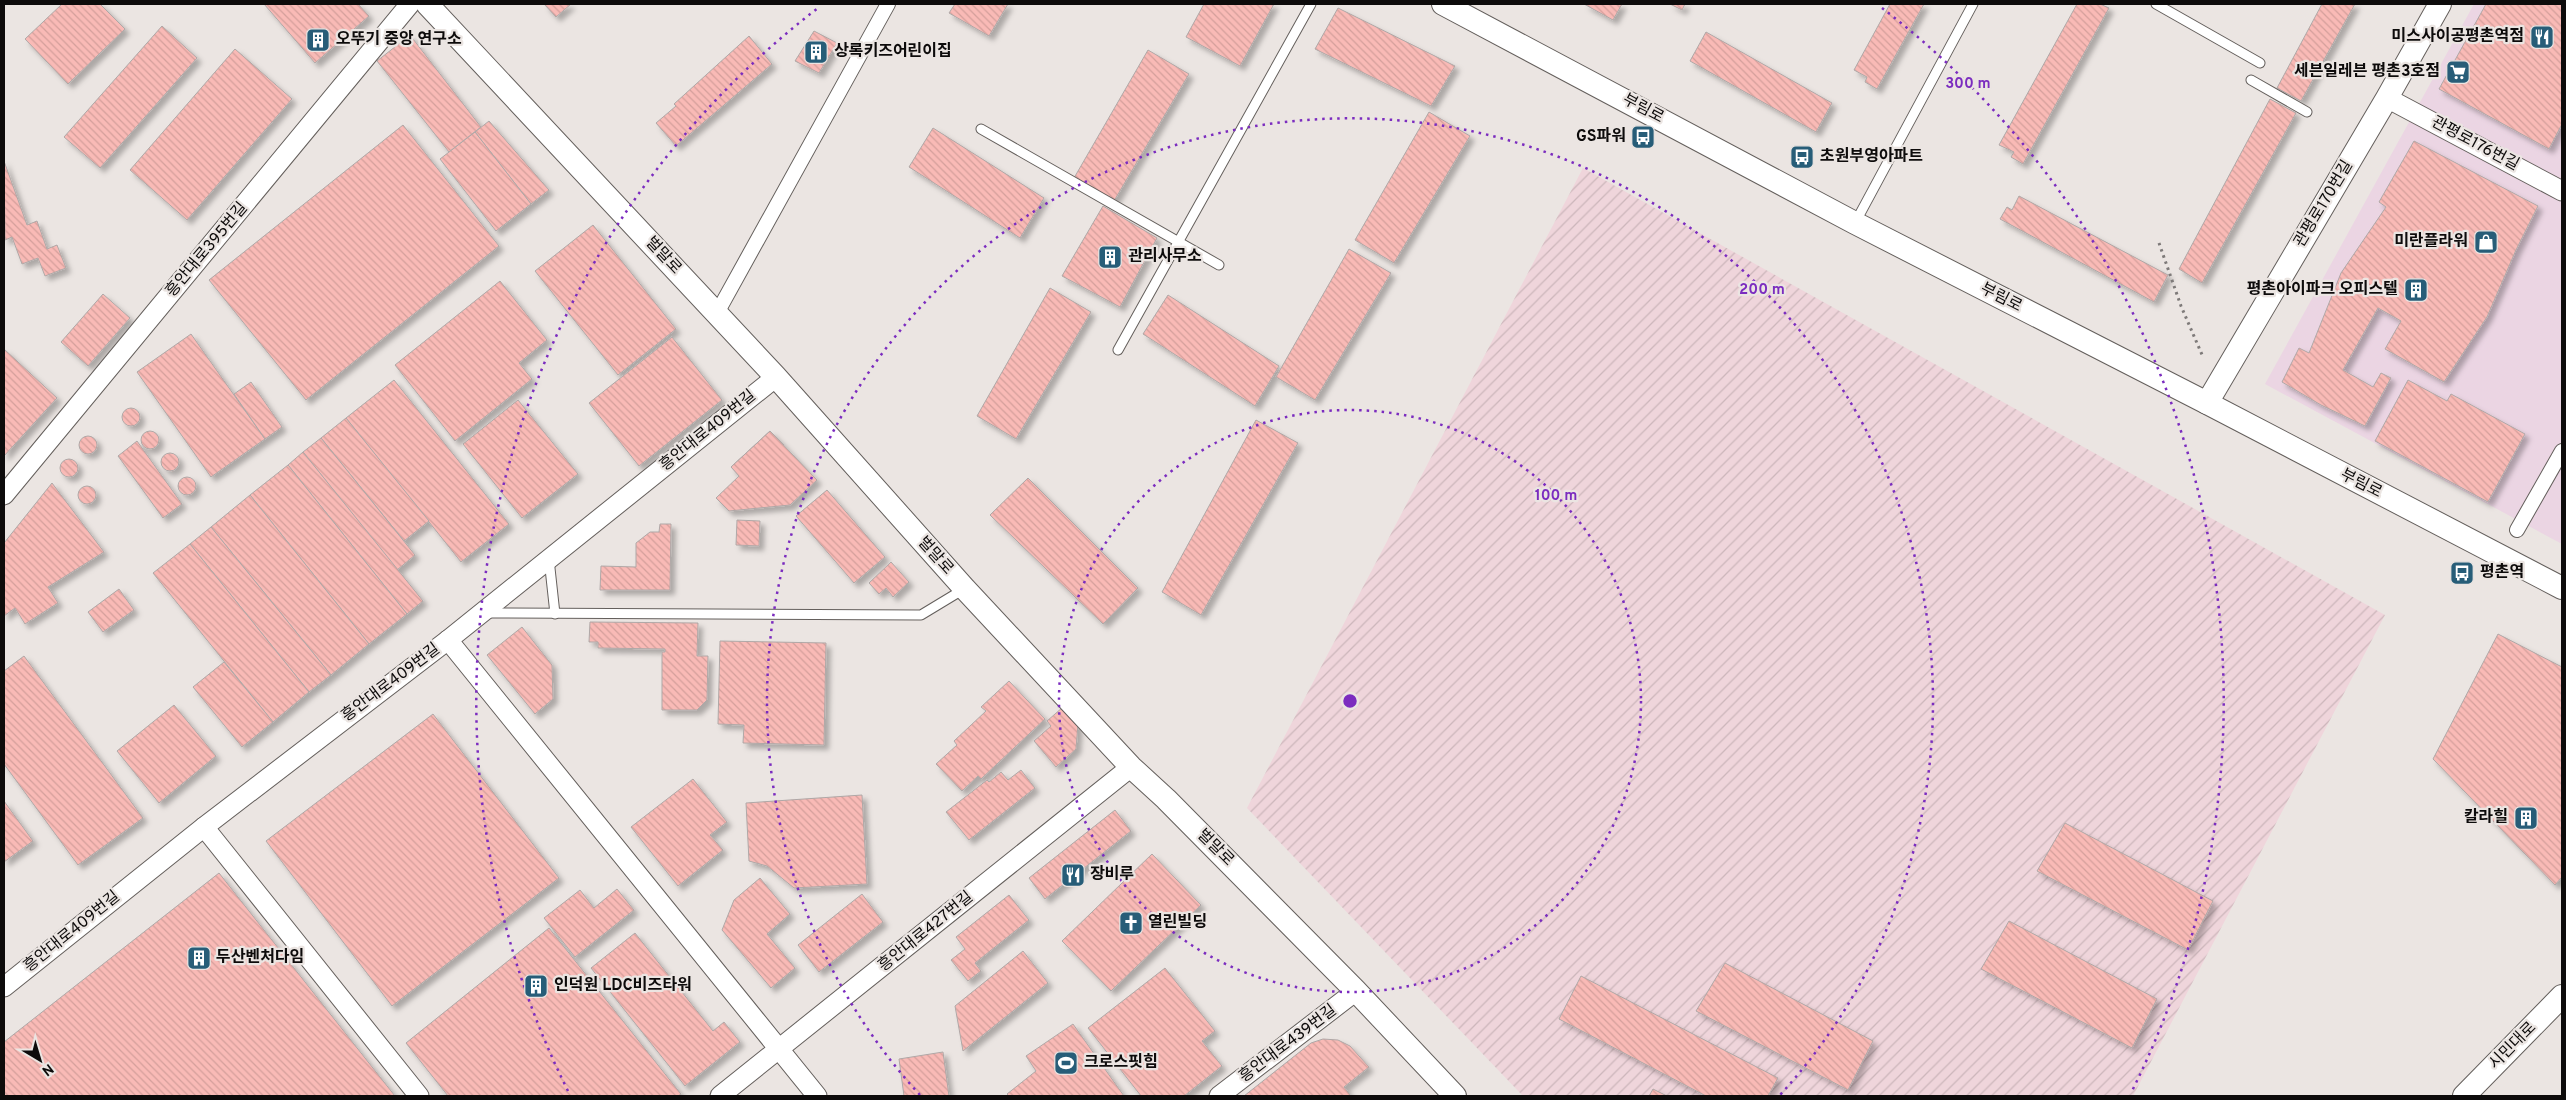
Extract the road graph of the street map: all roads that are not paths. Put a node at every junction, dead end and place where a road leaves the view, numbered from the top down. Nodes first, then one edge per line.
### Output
1 (410, 4) edge
2 (427, 4) edge
3 (888, 4) edge
4 (1311, 4) edge
5 (1442, 4) edge
6 (1973, 4) edge
7 (2156, 4) edge
8 (2440, 4) edge
9 (2260, 62) dead end
10 (2251, 80) dead end
11 (2387, 98) junction
12 (2307, 112) dead end
13 (981, 128) dead end
14 (2562, 191) edge
15 (1855, 223) junction
16 (1180, 242) junction
17 (1219, 265) dead end
18 (717, 313) junction
19 (1118, 350) dead end
20 (776, 377) junction
21 (2207, 403) junction
22 (2562, 451) edge
23 (4, 496) edge
24 (2516, 530) dead end
25 (549, 558) junction
26 (965, 588) junction
27 (2562, 588) edge
28 (482, 612) junction
29 (555, 614) junction
30 (448, 640) junction
31 (1131, 767) junction
32 (204, 826) junction
33 (4, 987) edge
34 (1356, 991) junction
35 (2562, 996) edge
36 (779, 1050) junction
37 (420, 1096) edge
38 (720, 1096) edge
39 (817, 1096) edge
40 (1219, 1096) edge
41 (1456, 1096) edge
42 (2464, 1096) edge

1 - 23 street, 흥안대로395번길
2 - 18 street, 벌말로
3 - 18 street
4 - 16 lane
5 - 15 street, 부림로
6 - 15 lane
7 - 9 lane
8 - 11 street, 관평로170번길
10 - 12 lane
11 - 14 street, 관평로176번길
11 - 21 street, 관평로170번길
13 - 16 lane
15 - 21 street, 부림로
16 - 17 lane
16 - 19 lane
18 - 20 street, 벌말로
20 - 25 street, 흥안대로409번길
20 - 26 street, 벌말로
21 - 27 street, 부림로
22 - 24 street
25 - 28 street, 흥안대로409번길
25 - 29 lane
26 - 29 lane
26 - 31 street, 벌말로
28 - 29 lane
28 - 30 street, 흥안대로409번길
30 - 32 street, 흥안대로409번길
30 - 36 street
31 - 34 street, 벌말로
31 - 36 street, 흥안대로427번길
32 - 33 street, 흥안대로409번길
32 - 37 street
34 - 40 street, 흥안대로439번길
34 - 41 street, 벌말로
35 - 42 street, 시민대로
36 - 38 street, 흥안대로427번길
36 - 39 street

